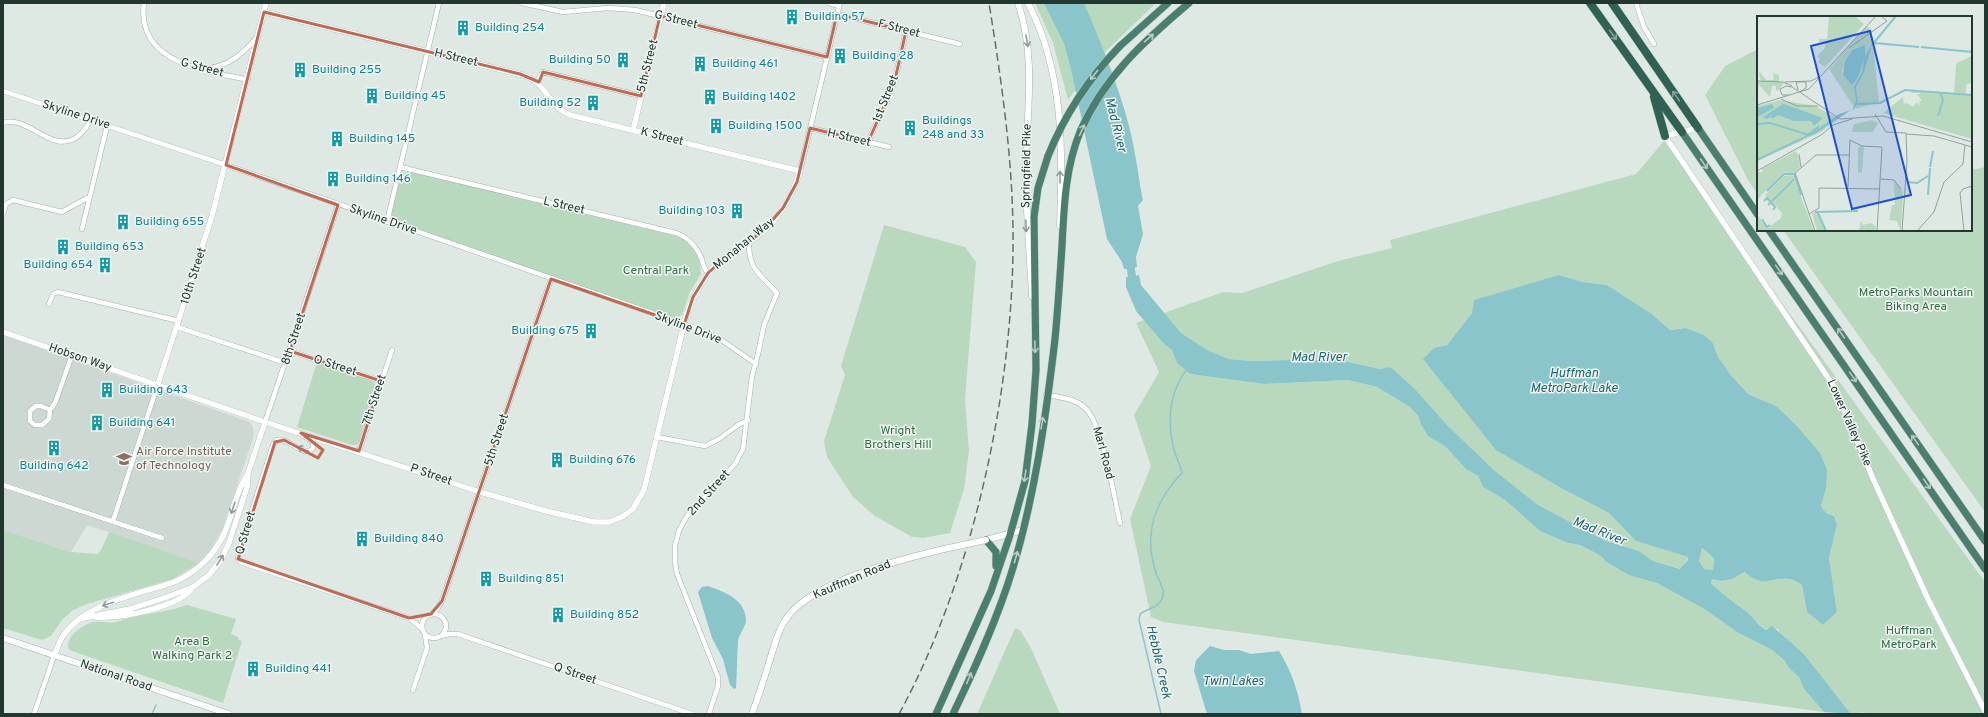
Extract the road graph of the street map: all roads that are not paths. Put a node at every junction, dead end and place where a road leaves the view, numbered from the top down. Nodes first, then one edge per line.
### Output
1 (266, 3) edge
2 (439, 3) edge
3 (522, 3) edge
4 (664, 3) edge
5 (829, 3) edge
6 (1018, 3) edge
7 (1028, 3) edge
8 (1168, 3) edge
9 (1189, 3) edge
10 (1590, 3) edge
11 (1612, 3) edge
12 (1636, 3) edge
13 (143, 4) edge
14 (840, 4) edge
15 (264, 12) junction
16 (838, 14) junction
17 (660, 16) junction
18 (906, 31) junction
19 (259, 34) junction
20 (960, 44) dead end
21 (1654, 44) dead end
22 (427, 52) junction
23 (827, 57) junction
24 (199, 69) junction
25 (248, 80) junction
26 (537, 81) junction
27 (1650, 86) junction
28 (3, 91) edge
29 (641, 96) junction
30 (91, 120) junction
31 (3, 123) edge
32 (107, 126) junction
33 (810, 128) junction
34 (1698, 128) junction
35 (633, 130) junction
36 (1682, 132) junction
37 (1665, 136) junction
38 (868, 142) junction
39 (889, 147) dead end
40 (226, 165) junction
41 (400, 167) junction
42 (800, 170) junction
43 (89, 199) junction
44 (338, 205) junction
45 (3, 214) edge
46 (1757, 214) edge
47 (387, 222) junction
48 (82, 229) dead end
49 (1770, 231) edge
50 (749, 242) junction
51 (708, 273) junction
52 (551, 279) junction
53 (49, 304) dead end
54 (1056, 314) junction
55 (178, 324) junction
56 (684, 325) junction
57 (1035, 329) junction
58 (3, 332) edge
59 (392, 350) dead end
60 (290, 351) junction
61 (72, 355) junction
62 (286, 363) junction
63 (756, 364) junction
64 (381, 381) junction
65 (158, 384) junction
66 (1046, 395) junction
67 (50, 410) junction
68 (748, 420) junction
69 (266, 422) junction
70 (301, 433) junction
71 (657, 437) junction
72 (359, 451) junction
73 (248, 473) junction
74 (3, 485) edge
75 (480, 492) junction
76 (113, 521) junction
77 (1120, 523) dead end
78 (1023, 530) junction
79 (1010, 535) junction
80 (162, 538) dead end
81 (986, 540) junction
82 (1985, 541) edge
83 (1985, 569) edge
84 (442, 601) junction
85 (431, 614) junction
86 (409, 618) junction
87 (425, 618) junction
88 (443, 618) junction
89 (79, 619) junction
90 (445, 623) junction
91 (421, 628) junction
92 (458, 634) junction
93 (425, 635) junction
94 (441, 636) junction
95 (3, 638) edge
96 (436, 638) junction
97 (970, 639) junction
98 (426, 648) junction
99 (54, 656) junction
100 (413, 690) dead end
101 (1985, 711) edge
102 (34, 714) edge
103 (229, 714) edge
104 (692, 714) edge
105 (709, 714) edge
106 (752, 714) edge
107 (936, 714) edge
108 (953, 714) edge

1 - 15 street, 10th Street
2 - 22 street
3 - 17 street, G Street
4 - 17 street, 5th Street
5 - 14 street
6 -> 57 main road, Springfield Pike
54 -> 7 main road
8 -> 57 highway, bridge
54 -> 9 highway
10 -> 27 highway
34 -> 11 highway
12 - 21 street
13 - 24 street, G Street
14 - 16 street, Monahan Way
15 - 19 street, 10th Street
15 - 22 street, H Street
16 - 18 street, F Street
16 - 23 street, Monahan Way
17 - 23 street, G Street
17 - 29 street, 5th Street
18 - 20 street, F Street
18 - 38 street, 1st Street
19 - 24 street
19 - 25 street, 10th Street
22 - 26 street, H Street
22 - 41 street
23 - 33 street, Monahan Way
24 - 25 street, G Street
25 - 40 street, 10th Street
26 - 29 street
26 - 35 street, K Street
27 - 36 highway
27 - 37 highway
28 - 30 street, Skyline Drive
29 - 35 street, 5th Street
30 - 31 street
30 - 32 street, Skyline Drive
32 - 40 street, Skyline Drive
32 - 43 street
33 - 38 street, H Street
33 - 42 street, Monahan Way
34 - 36 street
34 - 46 highway
35 - 42 street, K Street
36 - 37 street
36 -> 83 highway
37 - 101 street, Lower Valley Pike
38 - 39 street, H Street
40 - 44 street, Skyline Drive
40 - 55 street, 10th Street
41 - 47 street
41 - 51 street, L Street
42 - 50 street, Monahan Way
43 - 45 street
43 - 48 street
44 - 47 street, Skyline Drive
44 - 60 street, 8th Street
47 - 52 street, Skyline Drive
82 -> 49 highway
50 - 51 street, Monahan Way
50 - 63 street, 2nd Street
51 - 56 street, Monahan Way
52 - 56 street, Skyline Drive
52 - 75 street, 5th Street
53 - 55 street
54 - 66 highway
55 - 62 street
55 - 65 street, 10th Street
56 - 63 street, Skyline Drive
56 - 71 street, Monahan Way
57 -> 79 highway
58 - 61 street, Hobson Way
59 - 64 street, 7th Street
60 - 62 street, 8th Street
60 - 64 street, O Street
61 - 65 street, Hobson Way
61 - 67 street
62 - 69 street, 8th Street
63 - 68 street, 2nd Street
64 - 72 street, 7th Street
65 - 69 street, P Street
65 - 76 street, 10th Street
66 - 77 street, Marl Road
78 -> 66 highway
67 - 67 street
68 - 71 street
68 - 105 street, 2nd Street
69 - 70 street, P Street
69 - 73 street, 8th Street
70 - 72 street, P Street
70 -> 86 street, Q Street
71 - 75 street, P Street
72 - 75 street, P Street
73 -> 89 street, 8th Street
89 -> 73 street, 8th Street
74 - 76 street
75 - 84 street, 5th Street
76 - 80 street
78 - 79 main road, Kauffman Road
108 -> 78 highway
79 - 81 main road, Kauffman Road
79 - 97 highway
81 - 97 highway
81 - 106 main road, Kauffman Road, bridge
84 - 85 street, 5th Street
84 - 88 street, 5th Street
85 - 87 street
85 - 88 street
86 - 87 street, Q Street
86 - 91 street, Q Street
87 - 91 street
88 - 90 street
89 - 99 street, 8th Street
90 - 92 street, Q Street
90 - 94 street
91 - 93 street
92 - 94 street, Q Street
92 - 104 street, Q Street
93 - 96 street
93 - 98 street
94 - 96 street
95 - 99 main road, National Road
96 - 98 street
97 - 107 highway
98 - 100 street
99 - 102 street
99 - 103 main road, National Road

